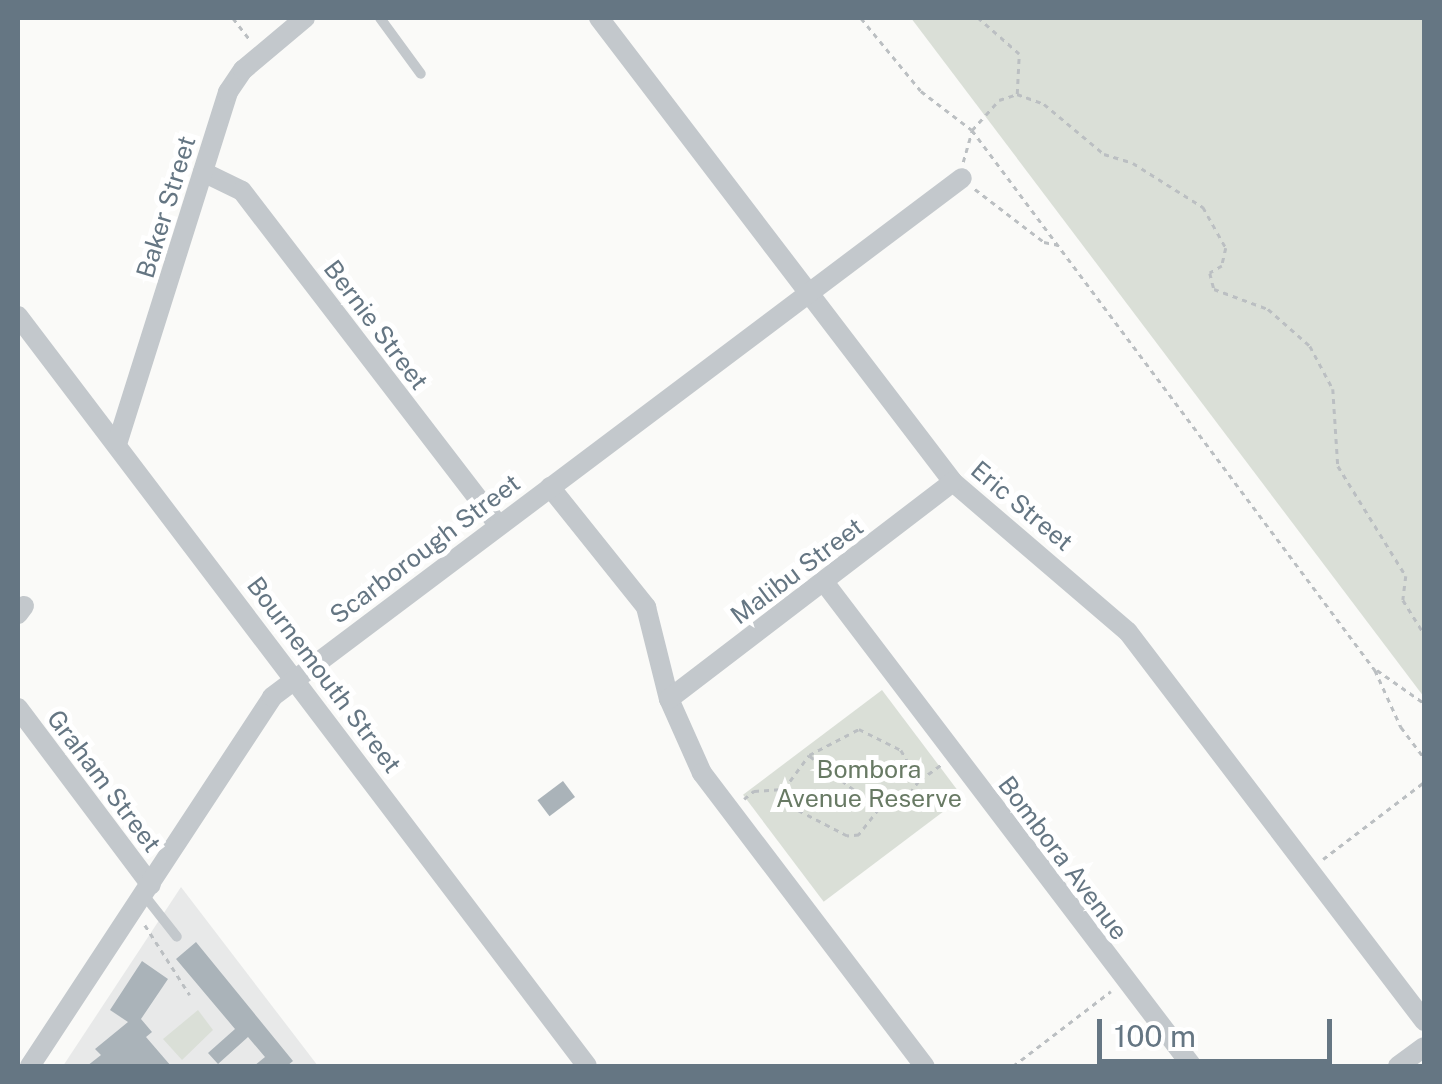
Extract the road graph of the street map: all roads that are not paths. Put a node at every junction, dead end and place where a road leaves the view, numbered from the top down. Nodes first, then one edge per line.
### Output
1 (306, 18) edge
2 (380, 18) edge
3 (599, 18) edge
4 (421, 74) dead end
5 (203, 172) junction
6 (962, 178) road end
7 (809, 295) junction
8 (18, 316) edge
9 (118, 441) junction
10 (954, 482) junction
11 (550, 487) junction
12 (498, 525) junction
13 (824, 582) junction
14 (295, 678) junction
15 (669, 698) junction
16 (18, 708) edge
17 (147, 890) junction
18 (177, 936) dead end
19 (1424, 1021) edge
20 (1424, 1047) edge
21 (30, 1066) edge
22 (587, 1066) edge
23 (924, 1066) edge
24 (1192, 1066) edge
25 (1398, 1066) edge

1 - 5 street, Baker Street
2 - 4 lane
3 - 7 street, Eric Street
5 - 9 street, Baker Street
5 - 12 street, Bernie Street
6 - 7 street, Scarborough Street
7 - 10 street, Eric Street
7 - 11 street, Scarborough Street
8 - 9 street, Bournemouth Street
9 - 14 street, Bournemouth Street
10 - 13 street, Malibu Street
10 - 19 street, Eric Street
11 - 12 street, Scarborough Street
11 - 15 street
12 - 14 street, Scarborough Street
13 - 15 street, Malibu Street
13 - 24 street, Bombora Avenue
14 - 17 street, Scarborough Street
14 - 22 street, Bournemouth Street
15 - 23 street
16 - 17 street, Graham Street
17 - 18 lane
17 - 21 street, Scarborough Street
20 - 25 street

